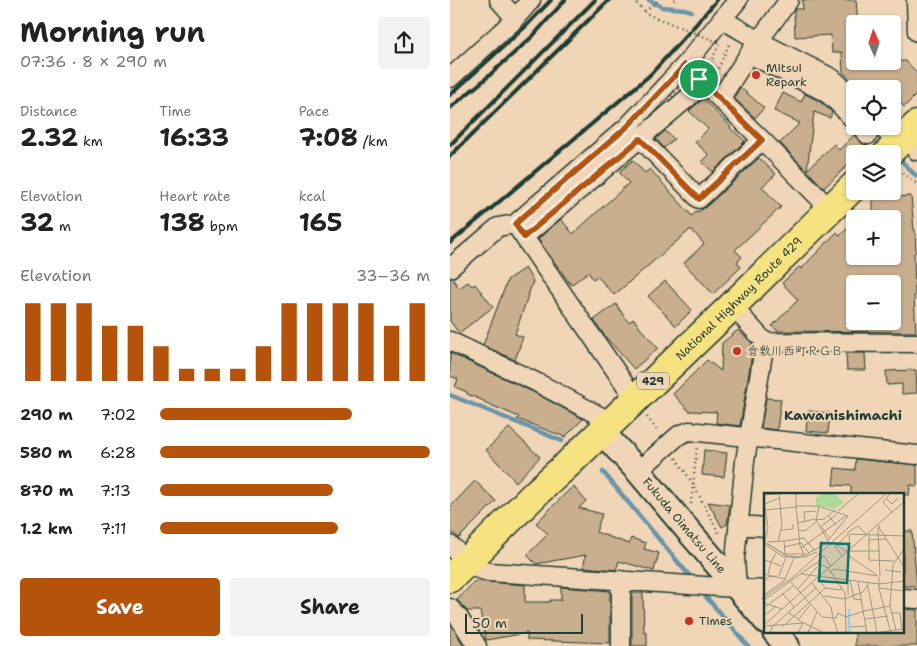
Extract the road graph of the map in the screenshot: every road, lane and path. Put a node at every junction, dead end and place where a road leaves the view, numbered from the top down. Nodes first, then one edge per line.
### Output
1 (499, 0) edge
2 (531, 0) edge
3 (633, 0) edge
4 (658, 0) edge
5 (738, 0) edge
6 (789, 0) edge
7 (916, 0) edge
8 (645, 12) junction
9 (515, 18) junction
10 (722, 19) junction
11 (917, 32) edge
12 (731, 39) dead end
13 (754, 47) junction
14 (710, 64) junction
15 (685, 65) junction
16 (450, 78) edge
17 (704, 84) junction
18 (846, 91) edge
19 (720, 99) junction
20 (663, 105) dead end
21 (846, 112) edge
22 (634, 133) junction
23 (762, 140) junction
24 (892, 142) edge
25 (917, 184) edge
26 (846, 193) edge
27 (830, 209) junction
28 (520, 230) junction
29 (450, 268) edge
30 (732, 306) junction
31 (450, 341) edge
32 (766, 342) junction
33 (917, 342) edge
34 (639, 405) junction
35 (606, 426) junction
36 (699, 431) junction
37 (749, 436) junction
38 (668, 446) junction
39 (917, 455) edge
40 (638, 471) junction
41 (693, 484) junction
42 (690, 508) dead end
43 (738, 525) junction
44 (764, 526) edge
45 (721, 536) dead end
46 (454, 564) edge
47 (621, 580) junction
48 (737, 588) junction
49 (764, 590) edge
50 (904, 598) edge
51 (917, 599) edge
52 (450, 608) edge
53 (764, 619) edge
54 (777, 634) edge
55 (477, 646) edge
56 (620, 646) edge
57 (787, 646) edge

1 - 9 street
2 - 9 street
3 - 8 path, bridge
4 - 8 path
5 - 10 street
6 - 13 street
7 - 11 street
8 - 14 path, bridge
9 - 16 street
10 - 13 street
10 - 15 street
12 - 14 path
13 - 18 street
13 - 19 street
13 - 21 street
14 - 20 path, bridge
15 - 17 street
15 - 22 street
17 - 19 street
17 - 22 street
19 - 23 street
22 - 23 street
22 - 28 street
23 - 27 street
24 - 25 path
26 - 27 highway, National Highway Route 429 / 429
27 - 30 highway, National Highway Route 429 / 429
28 - 29 street
28 - 34 street
30 - 32 street
30 - 34 highway, National Highway Route 429 / 429
31 - 35 street
32 - 33 street
32 - 37 street
34 - 35 highway, National Highway Route 429 / 429
34 - 38 path
35 - 40 main road, Fukuda Oimatsu Line
35 - 46 highway, National Highway Route 429 / 429
36 - 37 street
36 - 38 street
36 - 41 path
37 - 39 street
37 - 43 street
38 - 40 street
38 - 41 path
40 - 48 main road, Fukuda Oimatsu Line
41 - 42 path
41 - 45 path
43 - 44 street
43 - 48 street
46 - 47 street
47 - 48 street
47 - 56 street
48 - 49 street
48 - 53 main road, Fukuda Oimatsu Line
50 - 51 street
52 - 55 street
54 - 57 main road

